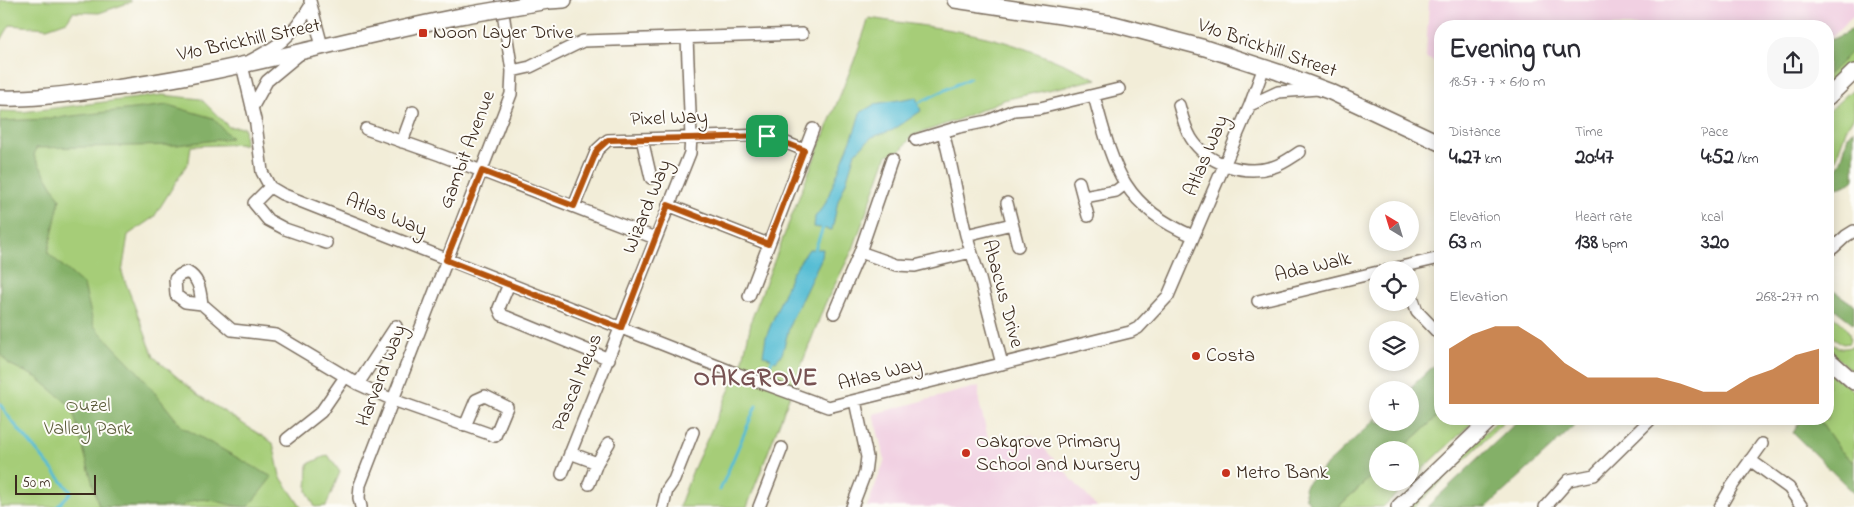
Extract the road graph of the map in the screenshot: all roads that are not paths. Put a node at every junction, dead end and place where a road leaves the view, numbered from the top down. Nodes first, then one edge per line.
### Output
1 (501, 0) edge
2 (564, 0) edge
3 (955, 0) edge
4 (310, 2) edge
5 (802, 34) dead end
6 (687, 38) junction
7 (322, 46) junction
8 (306, 50) junction
9 (242, 66) junction
10 (1264, 67) junction
11 (512, 71) junction
12 (1854, 72) edge
13 (1119, 89) dead end
14 (1327, 90) junction
15 (1834, 91) edge
16 (1094, 96) junction
17 (0, 98) edge
18 (1179, 105) dead end
19 (1250, 105) junction
20 (252, 108) junction
21 (413, 112) dead end
22 (813, 129) dead end
23 (366, 130) dead end
24 (943, 132) junction
25 (691, 137) junction
26 (642, 139) junction
27 (916, 140) dead end
28 (1434, 140) edge
29 (402, 142) junction
30 (804, 150) junction
31 (1300, 152) dead end
32 (892, 159) dead end
33 (1224, 164) junction
34 (482, 171) junction
35 (651, 178) dead end
36 (1079, 182) dead end
37 (1125, 184) junction
38 (270, 187) junction
39 (1084, 197) junction
40 (1006, 203) dead end
41 (668, 205) junction
42 (574, 206) junction
43 (1088, 216) dead end
44 (1012, 224) junction
45 (1854, 231) edge
46 (966, 235) junction
47 (1193, 236) junction
48 (655, 238) junction
49 (326, 243) dead end
50 (768, 244) junction
51 (1018, 246) dead end
52 (1834, 247) edge
53 (860, 252) junction
54 (971, 252) junction
55 (446, 260) junction
56 (1434, 260) edge
57 (1419, 264) edge
58 (1369, 274) edge
59 (509, 284) junction
60 (749, 296) dead end
61 (1258, 300) dead end
62 (202, 304) dead end
63 (1417, 311) edge
64 (834, 313) dead end
65 (396, 326) dead end
66 (621, 328) junction
67 (1434, 329) edge
68 (609, 359) junction
69 (1002, 364) junction
70 (1834, 364) edge
71 (345, 377) junction
72 (1854, 382) edge
73 (358, 384) junction
74 (393, 400) junction
75 (855, 401) junction
76 (1485, 425) edge
77 (1645, 425) edge
78 (465, 426) dead end
79 (692, 432) dead end
80 (287, 439) dead end
81 (609, 443) dead end
82 (1762, 444) dead end
83 (782, 448) dead end
84 (570, 453) junction
85 (1750, 460) junction
86 (596, 463) junction
87 (562, 474) dead end
88 (589, 484) dead end
89 (361, 507) edge
90 (663, 507) edge
91 (759, 507) edge
92 (852, 507) edge
93 (1399, 507) edge
94 (1545, 507) edge
95 (1720, 507) edge
96 (1802, 507) edge

1 - 11 street, Gambit Avenue
2 - 7 street, V10 Brickhill Street, bridge
3 - 10 street, V10 Brickhill Street
4 - 7 street
4 - 9 street
5 - 6 street
6 - 11 street
6 - 25 street, Wizard Way
7 - 8 street, V10 Brickhill Street
8 - 9 street, V10 Brickhill Street
8 - 20 street
9 - 17 street, V10 Brickhill Street
9 - 20 street
10 - 14 street, V10 Brickhill Street
10 - 19 street, Atlas Way
11 - 34 street, Gambit Avenue
12 - 15 street
13 - 16 street
14 - 19 street, Atlas Way
14 - 28 street, V10 Brickhill Street
16 - 24 street
16 - 37 street
18 - 33 street
19 - 33 street, Atlas Way
20 - 38 street
21 - 29 street
22 - 30 street
23 - 29 street
24 - 27 street
24 - 46 street, Abacus Drive
25 - 26 street, Pixel Way
25 - 30 street, Pixel Way
25 - 41 street, Wizard Way
26 - 35 street
26 - 42 street, Pixel Way
29 - 34 street
30 - 50 street
31 - 33 street
32 - 53 street
33 - 47 street, Atlas Way
34 - 42 street
34 - 55 street, Gambit Avenue
36 - 39 street
37 - 39 street
37 - 47 street
38 - 49 street
38 - 55 street, Atlas Way
39 - 43 street
40 - 44 street
41 - 48 street, Wizard Way
41 - 50 street
42 - 48 street
44 - 46 street, Abacus Drive
44 - 51 street
45 - 52 street
46 - 54 street, Abacus Drive
47 - 69 street, Atlas Way
48 - 66 street, Wizard Way
50 - 60 street
53 - 54 street
53 - 64 street
54 - 69 street, Abacus Drive
55 - 59 street, Atlas Way
55 - 74 street, Harvard Way
56 - 57 street
58 - 61 street, Ada Walk
59 - 66 street, Atlas Way
59 - 68 street
62 - 71 street
63 - 67 street
65 - 73 street
66 - 68 street, Pascal Mews
66 - 75 street, Atlas Way
68 - 84 street, Pascal Mews
69 - 75 street, Atlas Way
70 - 72 street
71 - 73 street
71 - 80 street
73 - 74 street
74 - 78 street
74 - 89 street, Harvard Way
75 - 92 street
76 - 93 street
77 - 94 street
79 - 90 street
81 - 86 street
82 - 85 street
83 - 91 street
84 - 86 street, Pascal Mews
84 - 87 street, Pascal Mews
85 - 95 street
85 - 96 street
86 - 88 street

